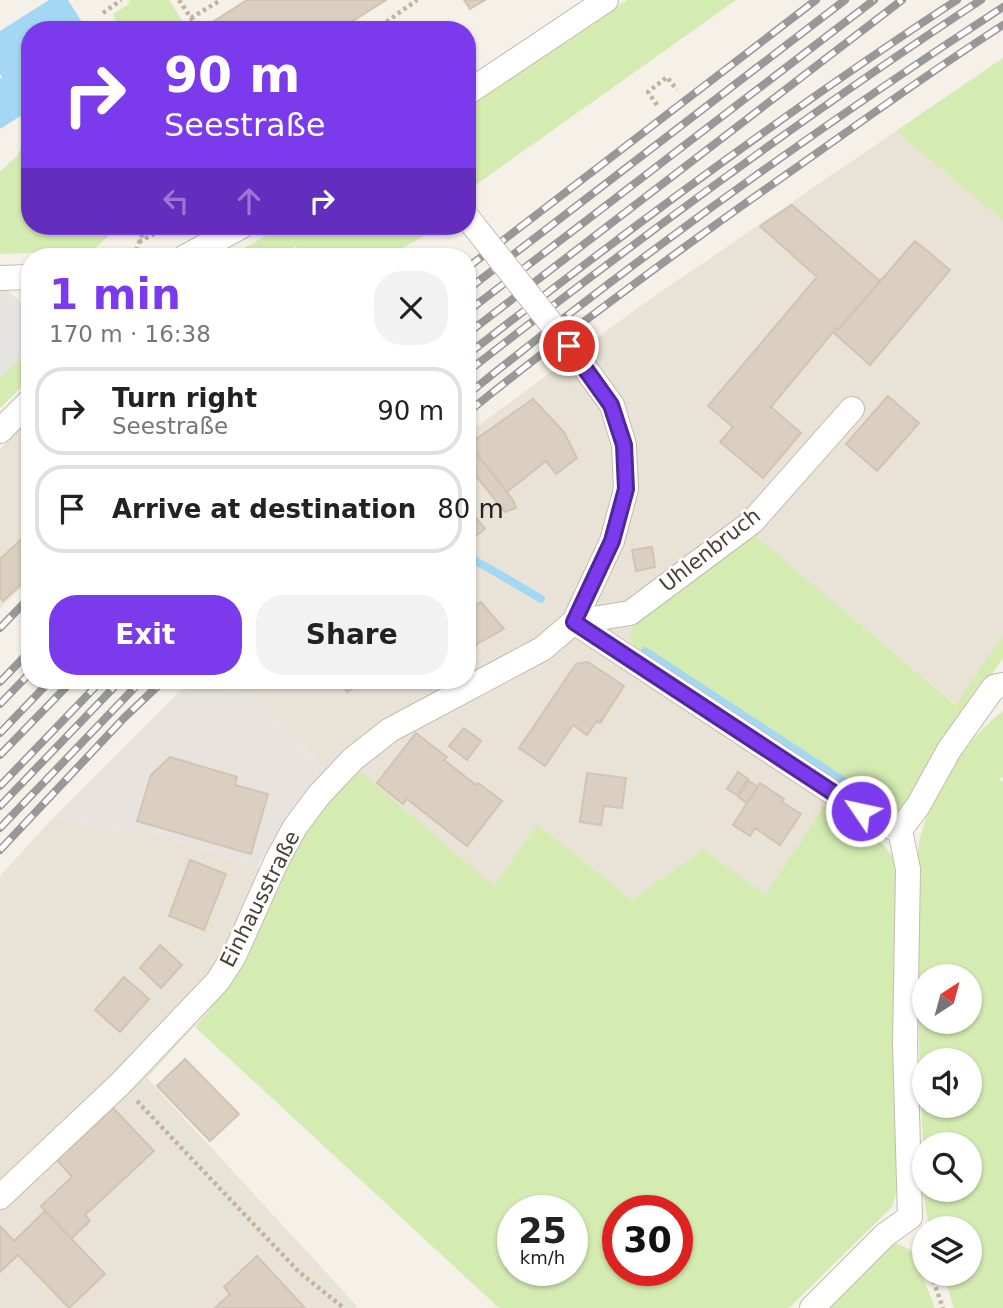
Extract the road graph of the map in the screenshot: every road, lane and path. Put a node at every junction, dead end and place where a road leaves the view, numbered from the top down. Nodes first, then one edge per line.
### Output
1 (121, 0) edge
2 (179, 0) edge
3 (221, 0) edge
4 (417, 0) edge
5 (606, 0) edge
6 (103, 13) dead end
7 (191, 18) junction
8 (193, 21) edge
9 (388, 21) edge
10 (476, 87) edge
11 (677, 90) dead end
12 (657, 105) dead end
13 (476, 228) edge
14 (142, 235) edge
15 (152, 235) edge
16 (225, 235) edge
17 (139, 242) junction
18 (137, 248) edge
19 (202, 248) edge
20 (21, 277) edge
21 (0, 278) edge
22 (852, 409) dead end
23 (21, 410) edge
24 (0, 431) edge
25 (574, 622) junction
26 (476, 684) edge
27 (1003, 685) edge
28 (467, 689) edge
29 (900, 830) junction
30 (120, 1084) junction
31 (0, 1197) edge
32 (935, 1286) edge
33 (344, 1308) edge
34 (812, 1308) edge
35 (943, 1308) edge

1 - 6 path
2 - 7 path
3 - 7 path
4 - 9 path
5 - 10 street
7 - 8 path
11 - 12 path
13 - 25 street, bridge
14 - 17 path
15 - 17 path
16 - 19 street
17 - 18 path
20 - 21 street
22 - 25 street, Uhlenbruch
23 - 24 street
25 - 26 street, Einhausstraße
25 - 29 street
27 - 29 street
28 - 30 street, Einhausstraße
29 - 34 street
30 - 31 street, Einhausstraße
30 - 33 path
32 - 35 path

